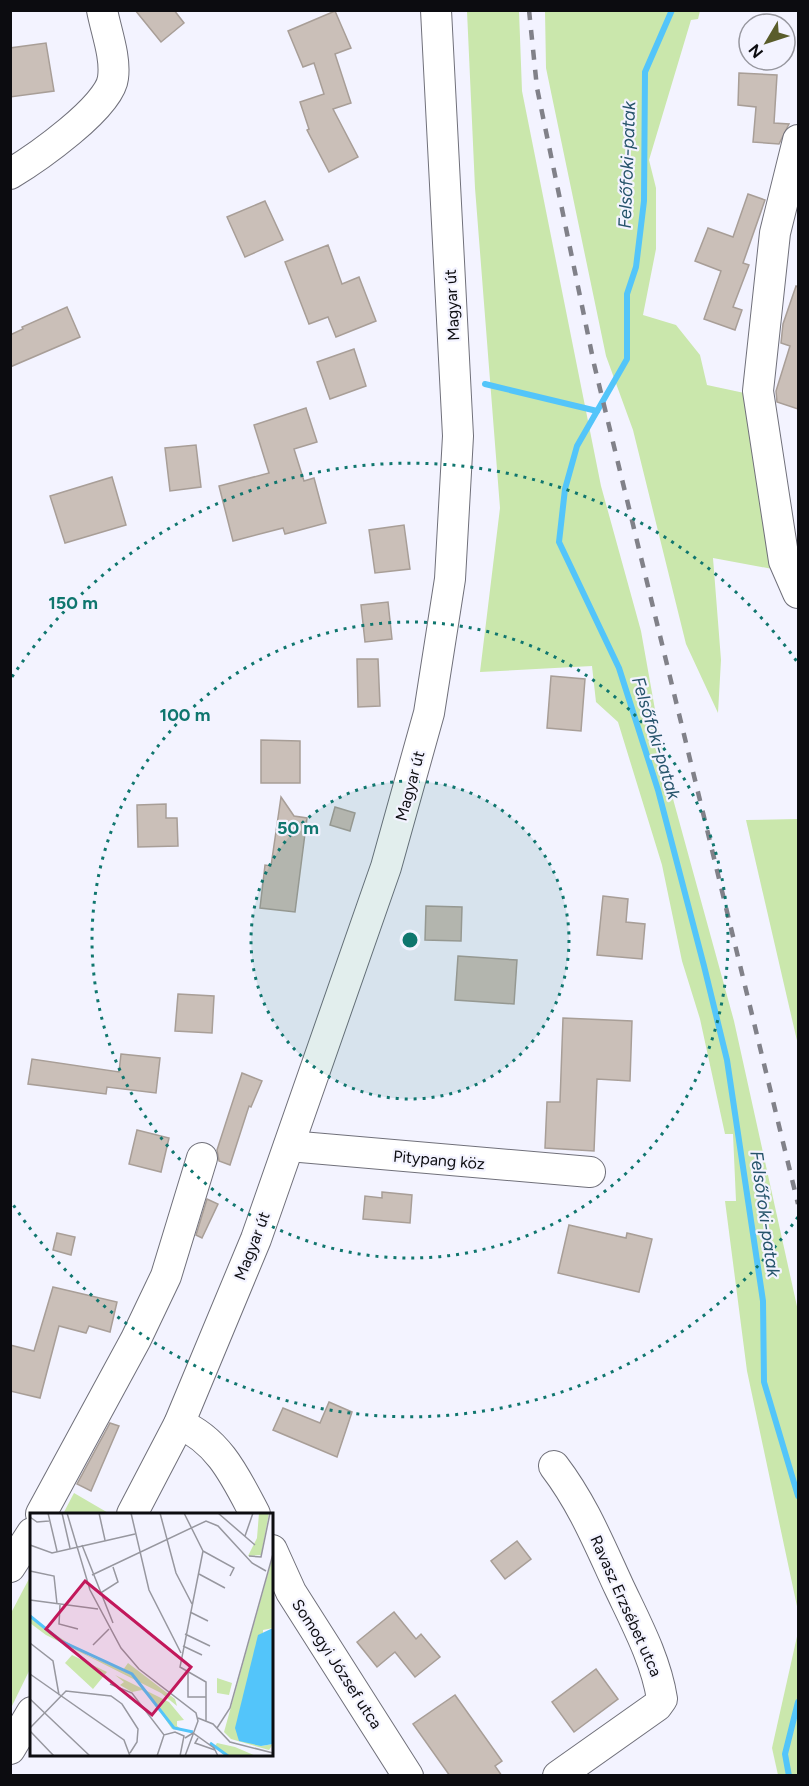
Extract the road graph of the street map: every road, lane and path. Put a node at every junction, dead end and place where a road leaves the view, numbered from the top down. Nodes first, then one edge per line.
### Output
1 (102, 10) edge
2 (436, 10) edge
3 (798, 140) edge
4 (10, 174) edge
5 (798, 593) edge
6 (289, 1146) junction
7 (202, 1158) dead end
8 (590, 1173) dead end
9 (179, 1424) junction
10 (554, 1466) dead end
11 (38, 1513) edge
12 (133, 1513) edge
13 (254, 1513) edge
14 (28, 1530) edge
15 (273, 1552) edge
16 (10, 1568) edge
17 (30, 1715) edge
18 (10, 1749) edge
19 (408, 1776) edge
20 (558, 1776) edge

1 - 4 street
2 - 6 street, Magyar út
3 - 5 street
6 - 8 street, Pitypang köz
6 - 9 street, Magyar út
7 - 11 street
9 - 12 street, Magyar út
9 - 13 street
10 - 20 street, Ravasz Erzsébet utca
14 - 16 street
15 - 19 street, Somogyi József utca
17 - 18 street

